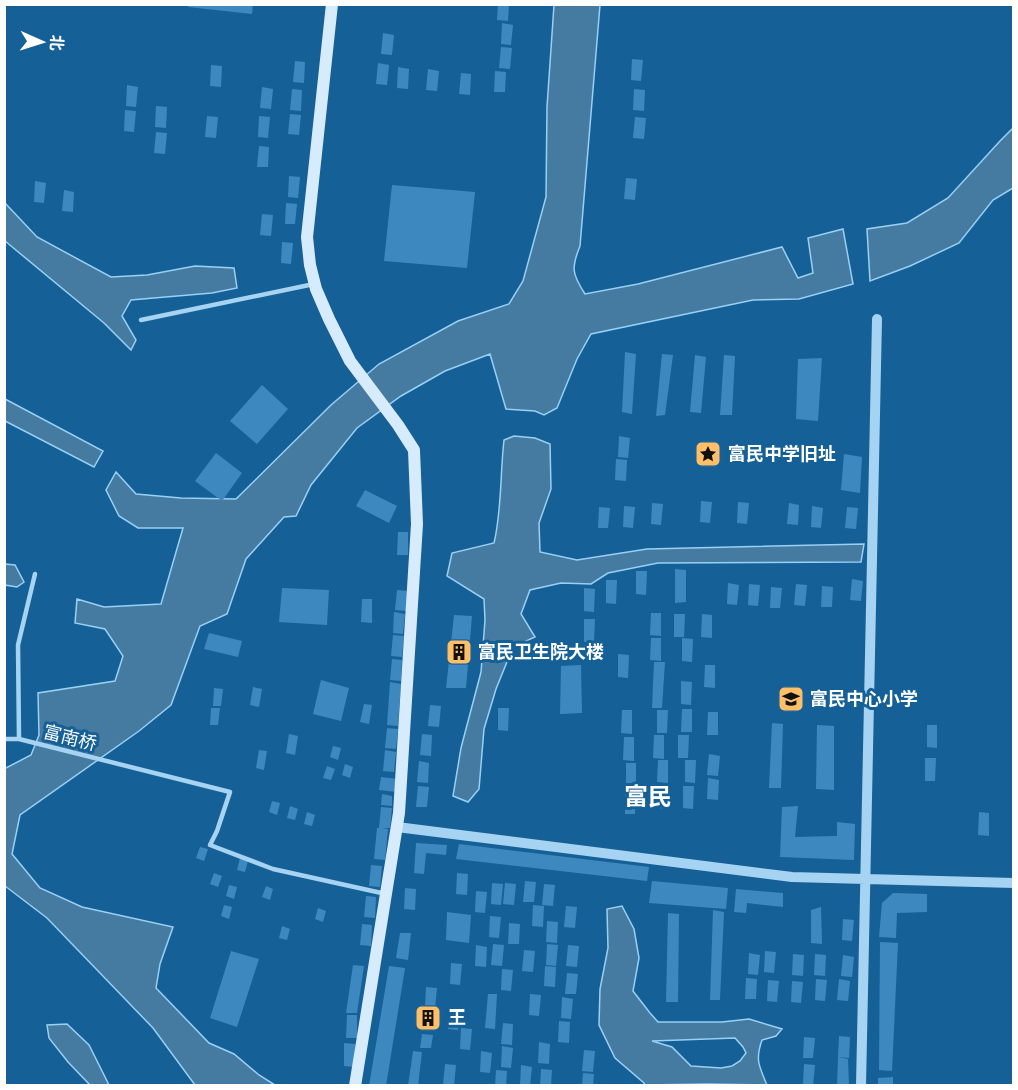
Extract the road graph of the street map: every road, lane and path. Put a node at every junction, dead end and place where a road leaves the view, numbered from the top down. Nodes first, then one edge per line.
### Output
1 (332, 4) edge
2 (314, 284) junction
3 (878, 319) dead end
4 (141, 320) dead end
5 (35, 574) dead end
6 (4, 739) edge
7 (19, 739) junction
8 (397, 827) junction
9 (865, 879) junction
10 (1014, 883) edge
11 (386, 894) junction
12 (355, 1086) edge
13 (861, 1086) edge

1 - 2 main road
2 - 4 lane
2 - 8 main road
3 - 9 street
5 - 7 lane
6 - 7 lane, 富南桥
7 - 11 lane, 富南桥
8 - 9 street
8 - 11 main road
9 - 10 street
9 - 13 street
11 - 12 main road

